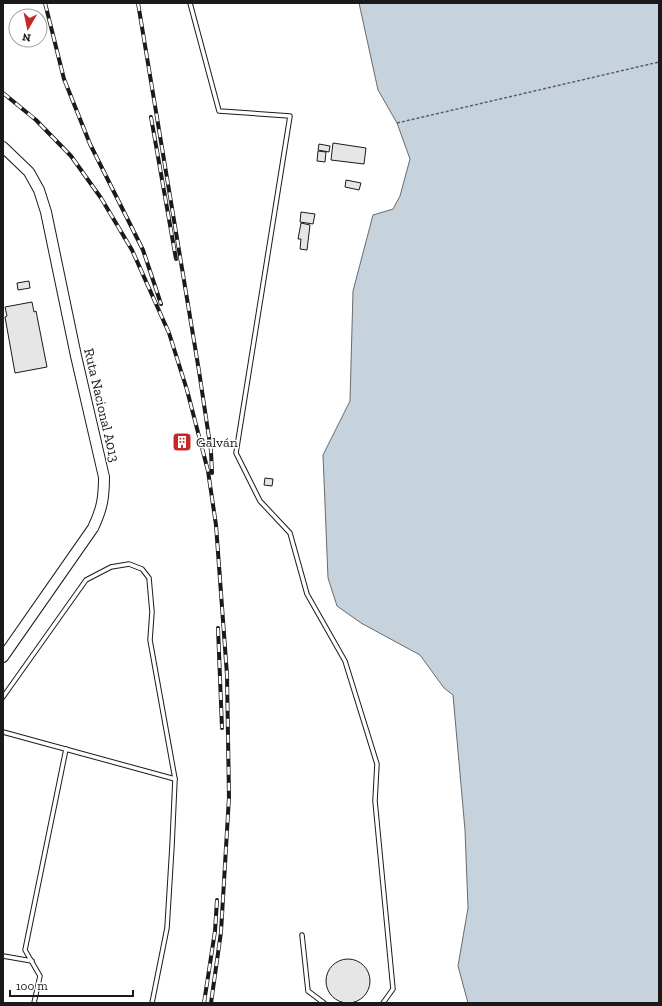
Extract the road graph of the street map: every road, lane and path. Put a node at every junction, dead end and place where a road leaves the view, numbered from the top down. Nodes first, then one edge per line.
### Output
1 (190, 3) edge
2 (659, 62) edge
3 (397, 123) dead end
4 (3, 147) edge
5 (3, 657) edge
6 (3, 697) edge
7 (3, 732) edge
8 (66, 749) junction
9 (175, 779) junction
10 (302, 935) dead end
11 (3, 956) edge
12 (32, 961) junction
13 (34, 1003) edge
14 (152, 1003) edge
15 (324, 1003) edge
16 (382, 1003) edge

1 - 16 lane
2 - 3 path
4 - 5 street, Ruta Nacional A013
6 - 9 lane
7 - 8 lane
8 - 9 lane
8 - 12 lane
9 - 14 lane
10 - 15 lane
11 - 12 lane
12 - 13 lane

